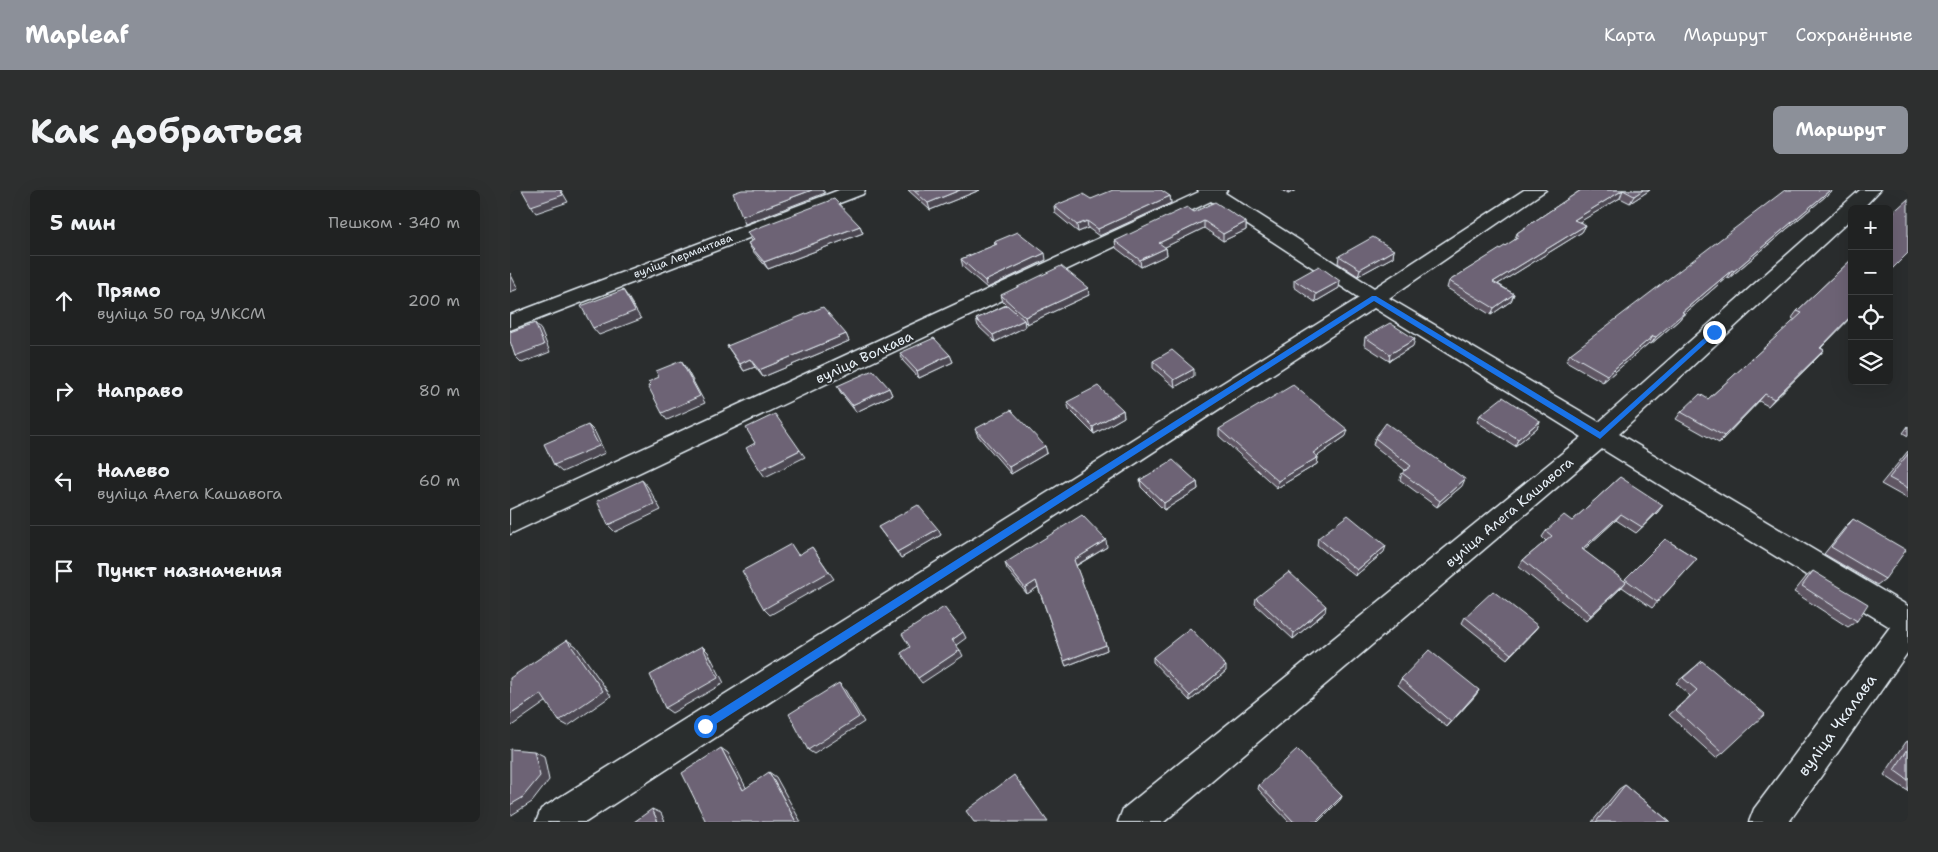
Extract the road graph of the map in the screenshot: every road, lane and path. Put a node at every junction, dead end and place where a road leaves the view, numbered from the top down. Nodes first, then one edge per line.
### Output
1 (856, 190) edge
2 (1537, 190) edge
3 (1871, 190) edge
4 (1212, 191) edge
5 (1374, 298) junction
6 (510, 323) edge
7 (1600, 436) junction
8 (510, 523) edge
9 (1908, 622) edge
10 (1908, 627) edge
11 (554, 822) edge
12 (1136, 822) edge
13 (1767, 822) edge

1 - 6 street, вуліца Лермантава
2 - 5 street
3 - 7 street, вуліца Алега Кашавога
4 - 5 street
4 - 8 street, вуліца Волкава
5 - 7 street
5 - 11 street
7 - 9 street
7 - 12 street, вуліца Алега Кашавога
10 - 13 street, вуліца Чкалава

